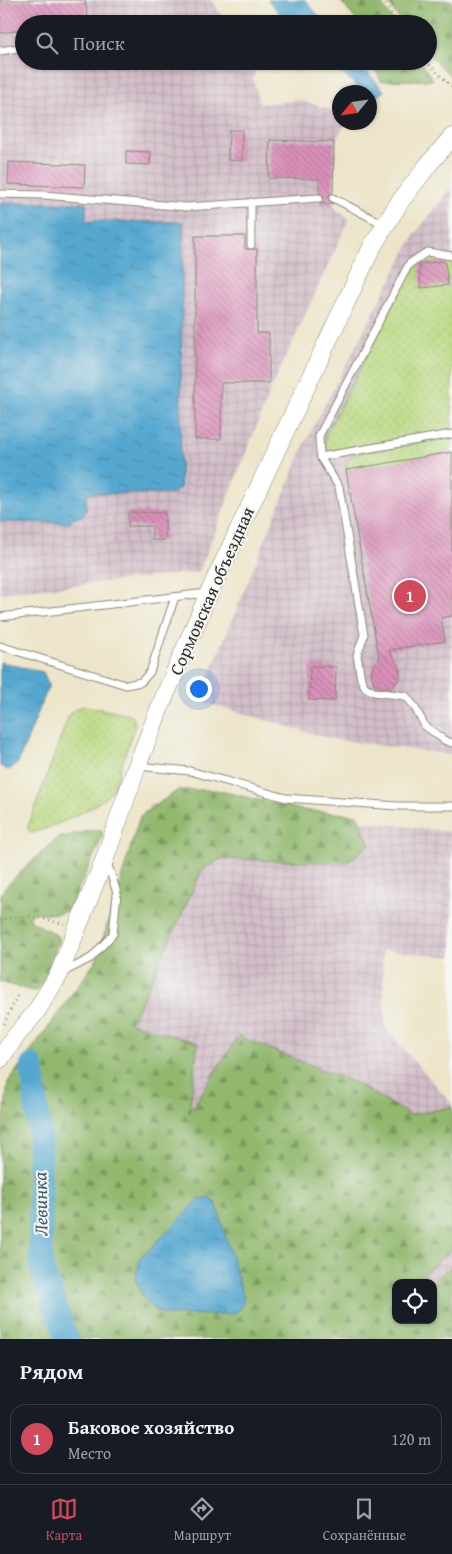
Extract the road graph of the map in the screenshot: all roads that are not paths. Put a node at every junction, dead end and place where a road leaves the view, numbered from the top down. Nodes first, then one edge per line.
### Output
1 (15, 48) edge
2 (0, 51) edge
3 (452, 137) edge
4 (0, 194) edge
5 (319, 198) dead end
6 (333, 198) dead end
7 (251, 202) junction
8 (386, 225) junction
9 (251, 246) dead end
10 (452, 256) edge
11 (452, 434) edge
12 (320, 457) junction
13 (210, 593) junction
14 (175, 597) junction
15 (0, 617) edge
16 (0, 646) edge
17 (452, 743) edge
18 (137, 766) junction
19 (452, 806) edge
20 (105, 858) junction
21 (59, 974) junction
22 (0, 1059) edge

1 - 2 lane
3 - 8 street, Сормовская объездная
4 - 7 lane
5 - 7 lane
6 - 8 lane
7 - 9 lane
8 - 13 street, Сормовская объездная
10 - 12 lane
11 - 12 lane
12 - 17 lane
13 - 14 lane
13 - 18 street, Сормовская объездная
14 - 15 lane
14 - 16 lane
18 - 19 lane
18 - 20 street, Сормовская объездная
20 - 21 street, Сормовская объездная
20 - 21 lane
21 - 22 street, Сормовская объездная

